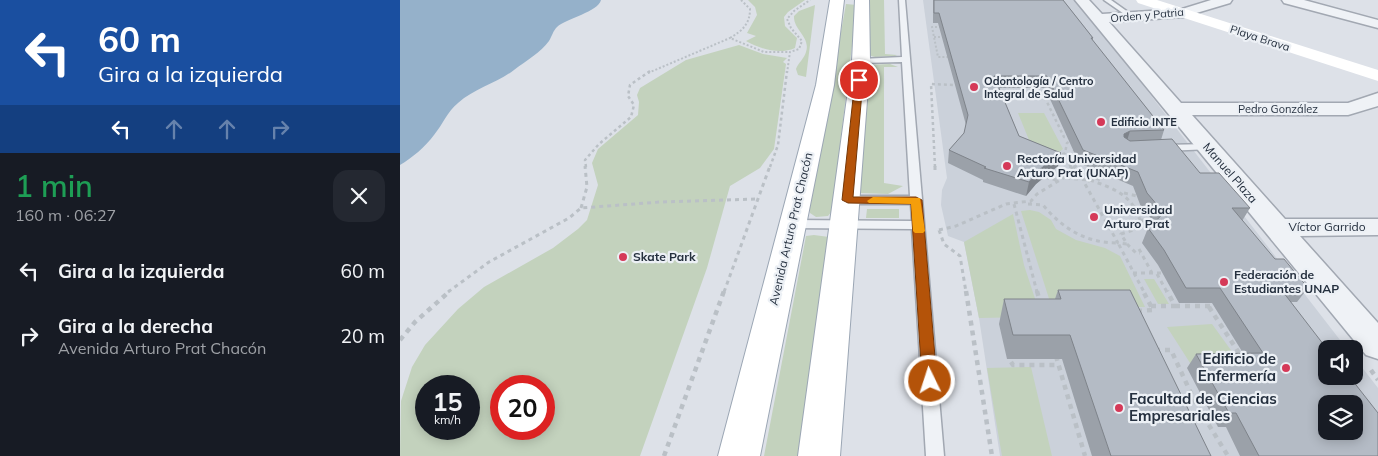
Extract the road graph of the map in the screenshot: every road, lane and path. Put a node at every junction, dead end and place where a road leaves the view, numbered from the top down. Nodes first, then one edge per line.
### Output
1 (741, 0) edge
2 (810, 0) edge
3 (836, 0) edge
4 (862, 0) edge
5 (902, 0) edge
6 (1082, 0) edge
7 (1143, 0) edge
8 (1224, 0) edge
9 (1289, 0) edge
10 (1335, 0) edge
11 (1315, 7) junction
12 (1103, 10) edge
13 (1183, 13) junction
14 (1132, 17) junction
15 (1378, 24) edge
16 (942, 27) edge
17 (934, 36) junction
18 (944, 37) edge
19 (730, 38) junction
20 (790, 52) junction
21 (955, 57) edge
22 (906, 60) junction
23 (861, 61) junction
24 (1378, 76) edge
25 (954, 84) edge
26 (1012, 91) dead end
27 (1019, 91) dead end
28 (1053, 91) edge
29 (1006, 92) junction
30 (1045, 93) junction
31 (1048, 98) junction
32 (1057, 98) edge
33 (1378, 99) edge
34 (1002, 100) edge
35 (1175, 109) junction
36 (1194, 147) junction
37 (1152, 148) edge
38 (1066, 149) junction
39 (1082, 149) edge
40 (1075, 150) junction
41 (1052, 154) edge
42 (1058, 157) junction
43 (1085, 160) edge
44 (1059, 162) edge
45 (1072, 171) junction
46 (935, 175) dead end
47 (1045, 177) edge
48 (1066, 178) junction
49 (1090, 180) junction
50 (1102, 180) dead end
51 (1061, 181) junction
52 (1121, 188) dead end
53 (1125, 195) junction
54 (1137, 196) dead end
55 (759, 199) junction
56 (916, 200) junction
57 (1014, 204) junction
58 (1028, 204) junction
59 (581, 208) junction
60 (846, 213) junction
61 (1141, 218) junction
62 (937, 222) dead end
63 (1144, 222) junction
64 (1149, 222) dead end
65 (792, 224) junction
66 (1146, 227) edge
67 (1378, 227) edge
68 (1277, 228) junction
69 (919, 229) junction
70 (939, 230) junction
71 (1118, 243) junction
72 (1127, 244) junction
73 (1174, 272) edge
74 (1133, 273) junction
75 (1155, 273) junction
76 (1151, 306) junction
77 (1175, 306) junction
78 (1208, 306) junction
79 (1220, 306) dead end
80 (1043, 311) edge
81 (1132, 312) edge
82 (400, 340) edge
83 (1378, 346) edge
84 (1050, 350) edge
85 (1153, 350) edge
86 (1055, 353) junction
87 (1064, 353) edge
88 (1243, 359) edge
89 (1011, 362) dead end
90 (1058, 365) junction
91 (1190, 374) dead end
92 (1181, 375) junction
93 (664, 456) edge
94 (739, 456) edge
95 (819, 456) edge
96 (935, 456) edge
97 (992, 456) edge
98 (1085, 456) edge
99 (1228, 456) edge

1 - 19 path
2 - 20 path
3 - 65 main road, Avenida Arturo Prat Chacón
4 - 23 main road
5 - 22 lane
6 - 12 street, Manuel Plaza
7 - 13 main road, Playa Brava
8 - 13 street, Orden y Patria
9 - 11 street
10 - 11 street
11 - 15 street
12 - 14 street, Orden y Patria
12 - 14 lane
12 - 35 street, Manuel Plaza
13 - 14 street, Orden y Patria
13 - 24 main road, Playa Brava
16 - 17 path
17 - 18 path
17 - 21 path
19 - 20 path
19 - 59 path
20 - 55 path
22 - 23 lane
22 - 56 lane
23 - 60 main road
25 - 46 path
26 - 29 path
27 - 30 path
28 - 30 path
29 - 30 path
29 - 34 path
30 - 31 path
31 - 32 path
31 - 38 path
33 - 35 street, Pedro González
35 - 36 street, Manuel Plaza
36 - 37 lane
36 - 68 street, Manuel Plaza
38 - 40 path
38 - 42 path
39 - 40 path
40 - 45 path
41 - 42 path
42 - 44 path
43 - 45 path
45 - 48 path
45 - 50 path
47 - 51 path
48 - 49 path
48 - 51 path
49 - 53 path
49 - 71 path
51 - 58 path
52 - 53 path
53 - 54 path
53 - 61 path
55 - 59 path
55 - 93 path
56 - 60 lane
56 - 69 lane
57 - 58 path
57 - 70 path
57 - 80 path
58 - 71 path
59 - 82 path
60 - 65 lane
60 - 69 lane
60 - 95 main road
61 - 63 path
61 - 72 path
62 - 70 path
63 - 64 path
63 - 66 path
65 - 94 main road, Avenida Arturo Prat Chacón
67 - 68 street, Víctor Garrido
68 - 83 street, Manuel Plaza
69 - 70 path
69 - 96 lane
70 - 97 path
71 - 72 path
71 - 74 path
72 - 75 path
73 - 75 path
74 - 75 path
74 - 76 path
75 - 77 path
76 - 77 path
76 - 81 path
77 - 78 path
78 - 79 path
78 - 88 path
84 - 86 path
85 - 92 path
86 - 87 path
86 - 90 path
89 - 90 path
90 - 98 path
91 - 92 path
92 - 99 path

